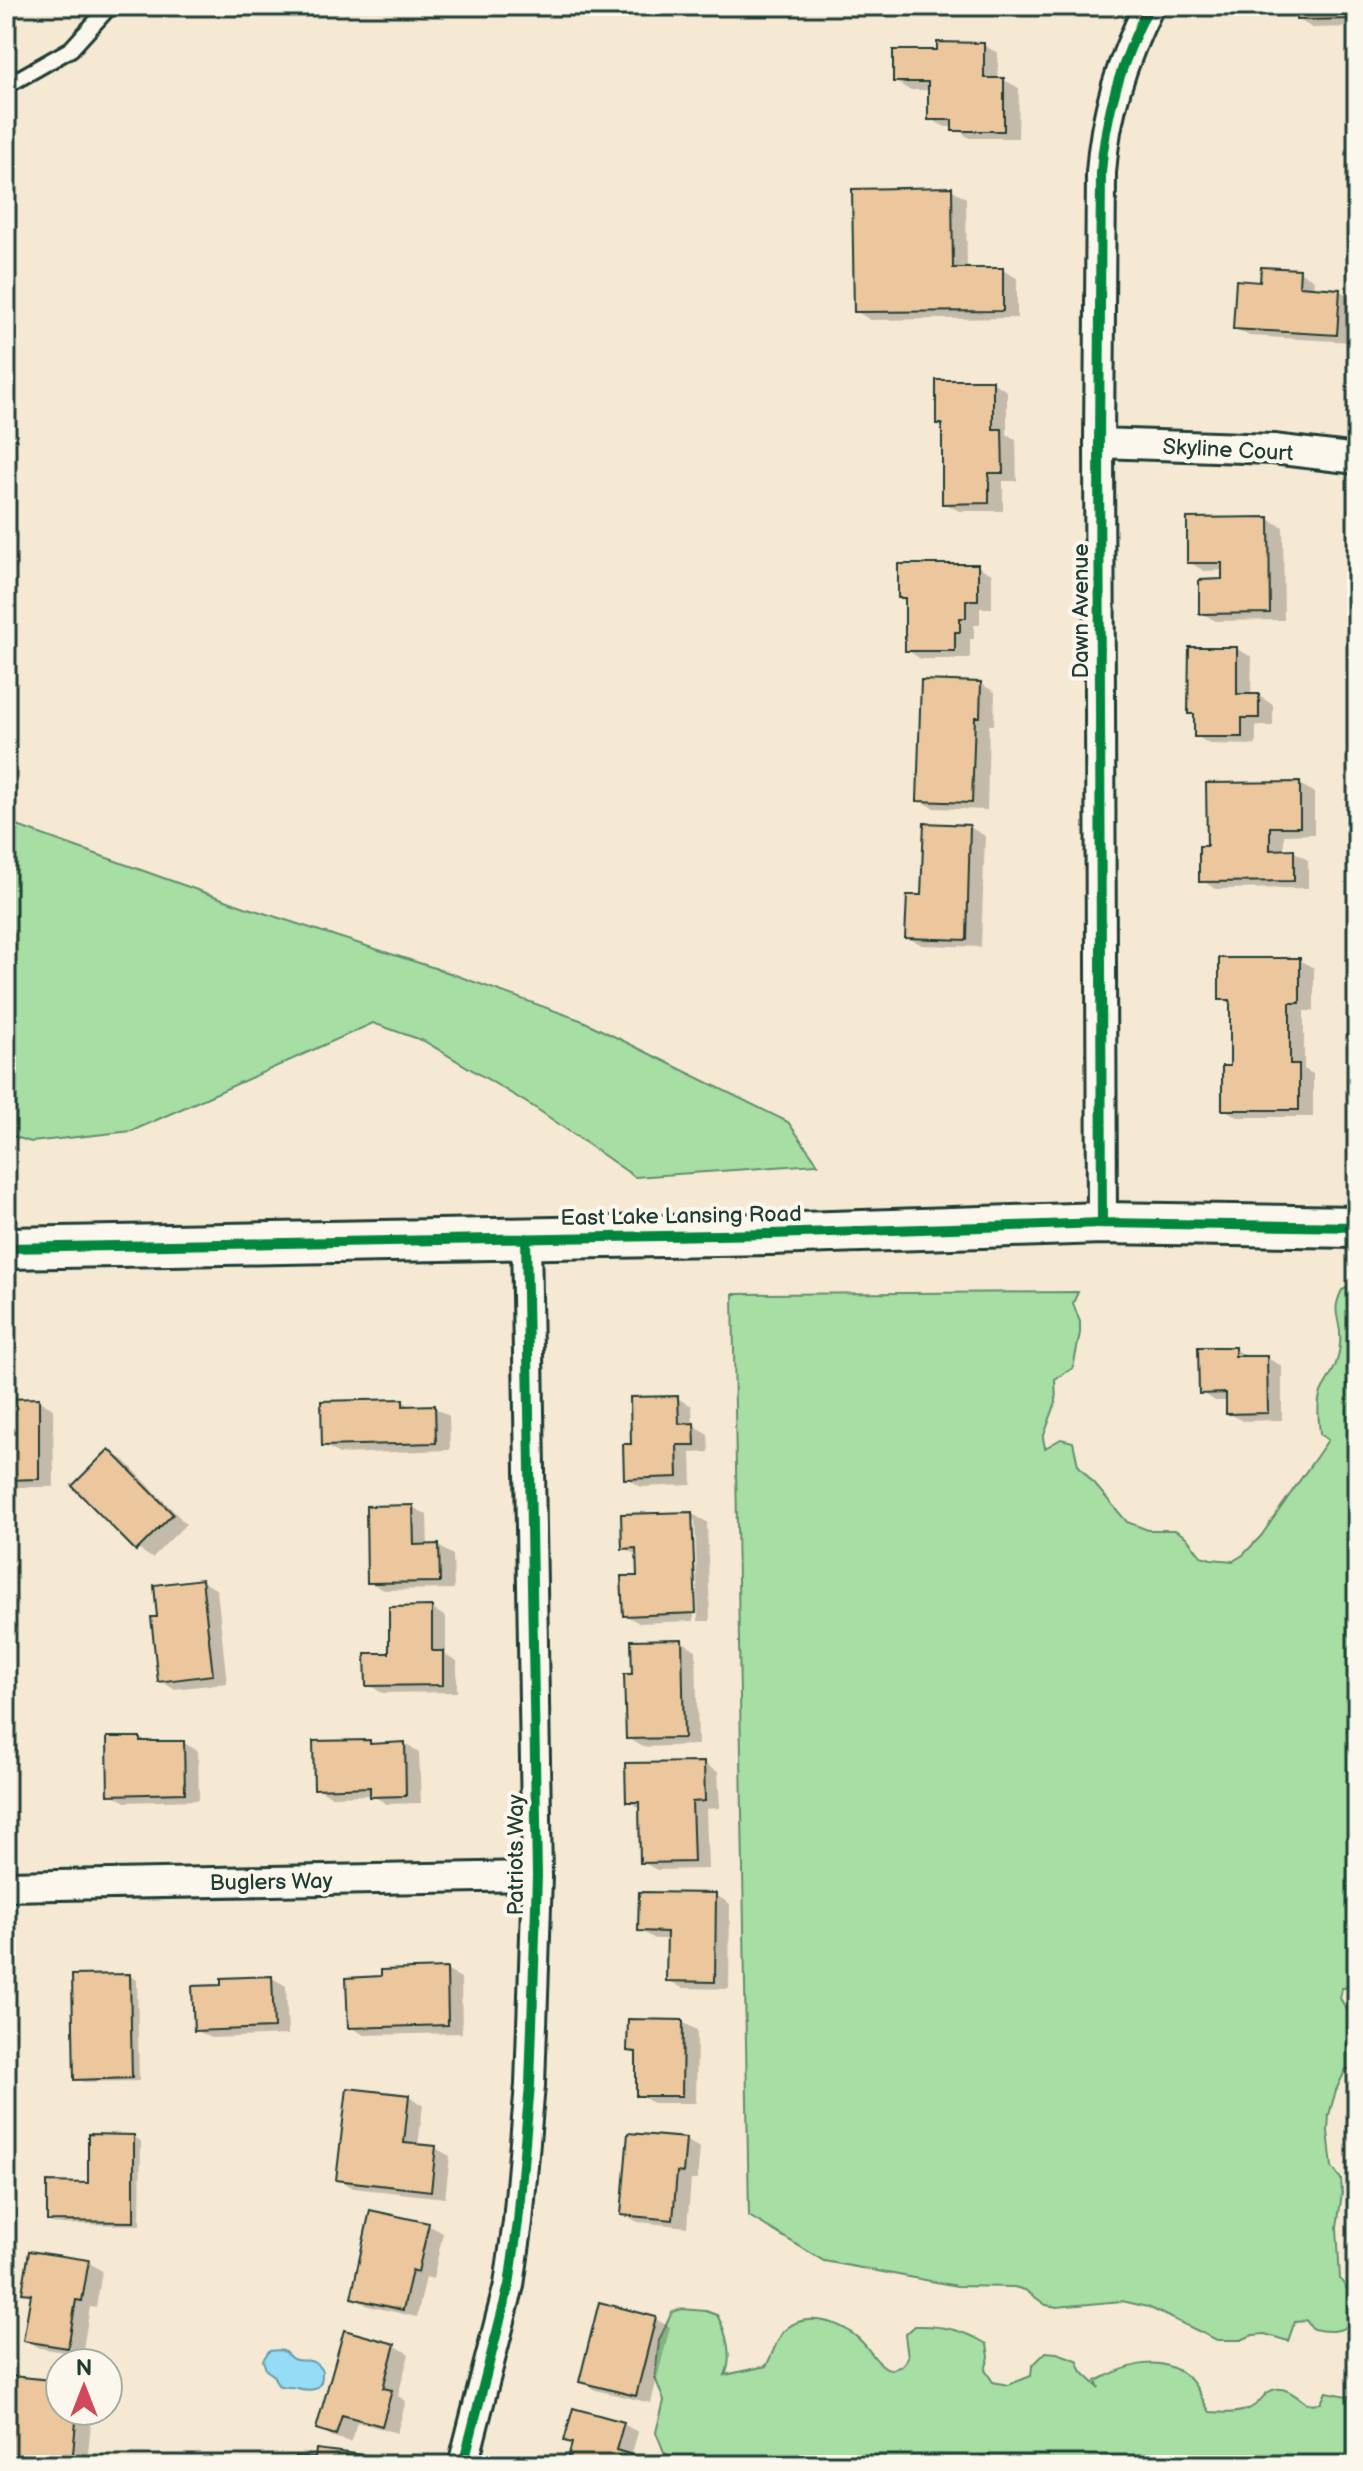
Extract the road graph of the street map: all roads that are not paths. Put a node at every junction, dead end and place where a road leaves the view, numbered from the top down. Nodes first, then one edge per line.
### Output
1 (110, 6) edge
2 (1149, 6) edge
3 (6, 86) edge
4 (1099, 443) junction
5 (1357, 459) edge
6 (1102, 1223) junction
7 (1357, 1227) edge
8 (526, 1238) junction
9 (6, 1248) edge
10 (537, 1876) junction
11 (6, 1886) edge
12 (463, 2465) edge

1 - 3 lane
2 - 4 street, Dawn Avenue
4 - 5 street, Skyline Court
4 - 6 street, Dawn Avenue
6 - 7 main road, East Lake Lansing Road
6 - 8 main road, East Lake Lansing Road
8 - 9 main road, East Lake Lansing Road
8 - 10 street, Patriots Way
10 - 11 street, Buglers Way
10 - 12 street, Patriots Way

